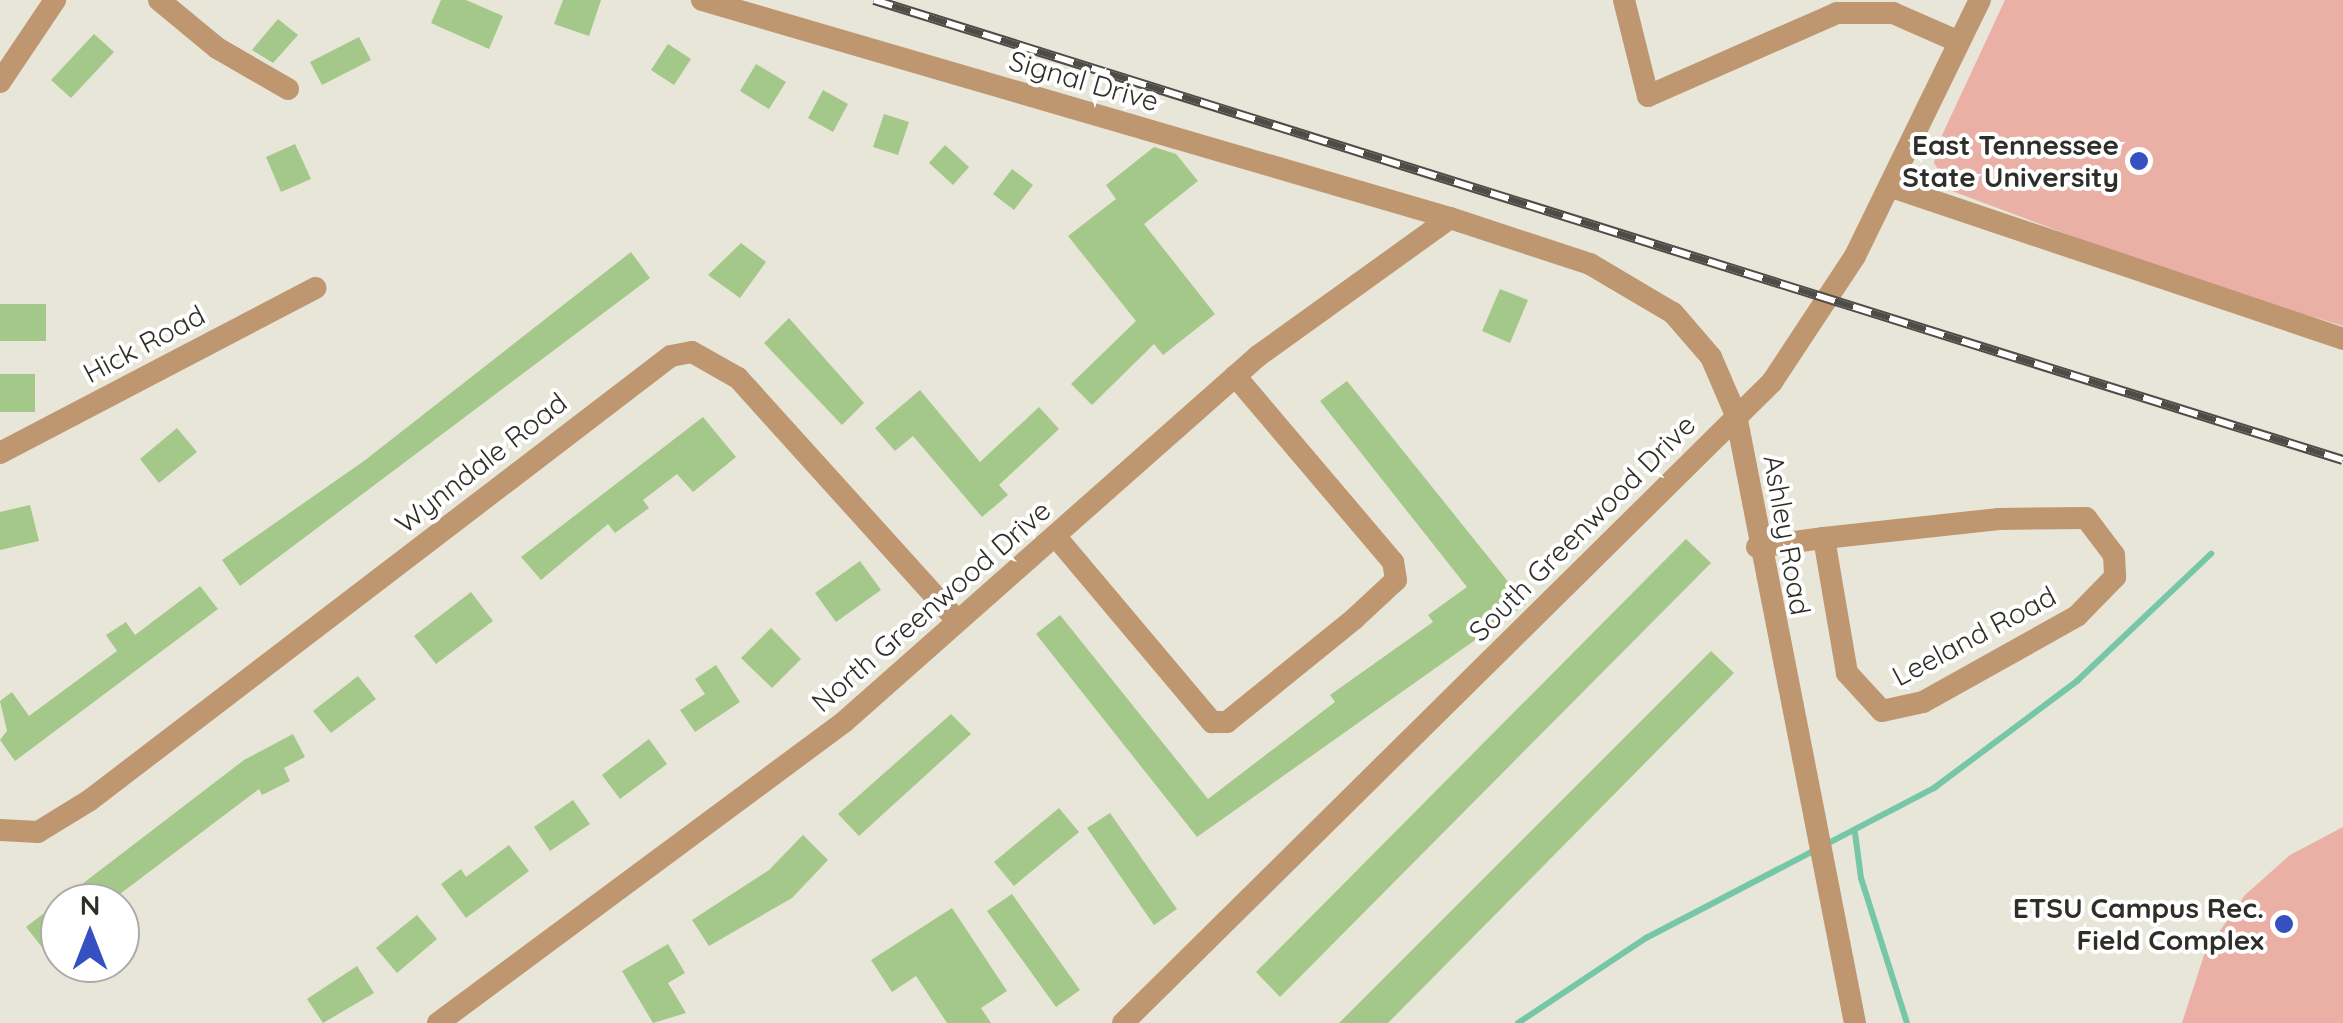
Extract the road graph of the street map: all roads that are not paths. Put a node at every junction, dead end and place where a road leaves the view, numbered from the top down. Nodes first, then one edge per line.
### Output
1 (55, 0) edge
2 (159, 0) edge
3 (702, 0) edge
4 (1624, 0) edge
5 (1980, 0) edge
6 (1959, 42) junction
7 (0, 82) edge
8 (288, 89) dead end
9 (1892, 187) junction
10 (1450, 218) junction
11 (316, 288) dead end
12 (2343, 340) edge
13 (1236, 376) junction
14 (1736, 416) junction
15 (0, 453) edge
16 (1058, 538) junction
17 (1824, 538) junction
18 (1757, 546) junction
19 (957, 620) junction
20 (0, 830) edge
21 (438, 1023) edge
22 (1123, 1023) edge
23 (1854, 1023) edge

1 - 7 street
2 - 8 street
3 - 10 street, Signal Drive
4 - 6 street
5 - 6 street, South Greenwood Drive
6 - 9 street, South Greenwood Drive
9 - 12 street
9 - 14 street, South Greenwood Drive
10 - 13 street, North Greenwood Drive
10 - 14 street, Ashley Road
11 - 15 street, Hick Road
13 - 16 street, North Greenwood Drive
13 - 16 street
14 - 18 street, Ashley Road
14 - 22 street, South Greenwood Drive
16 - 19 street, North Greenwood Drive
17 - 17 street, Leeland Road
17 - 18 street, Leeland Road
18 - 23 street, Ashley Road
19 - 20 street, Wynndale Road
19 - 21 street, North Greenwood Drive

